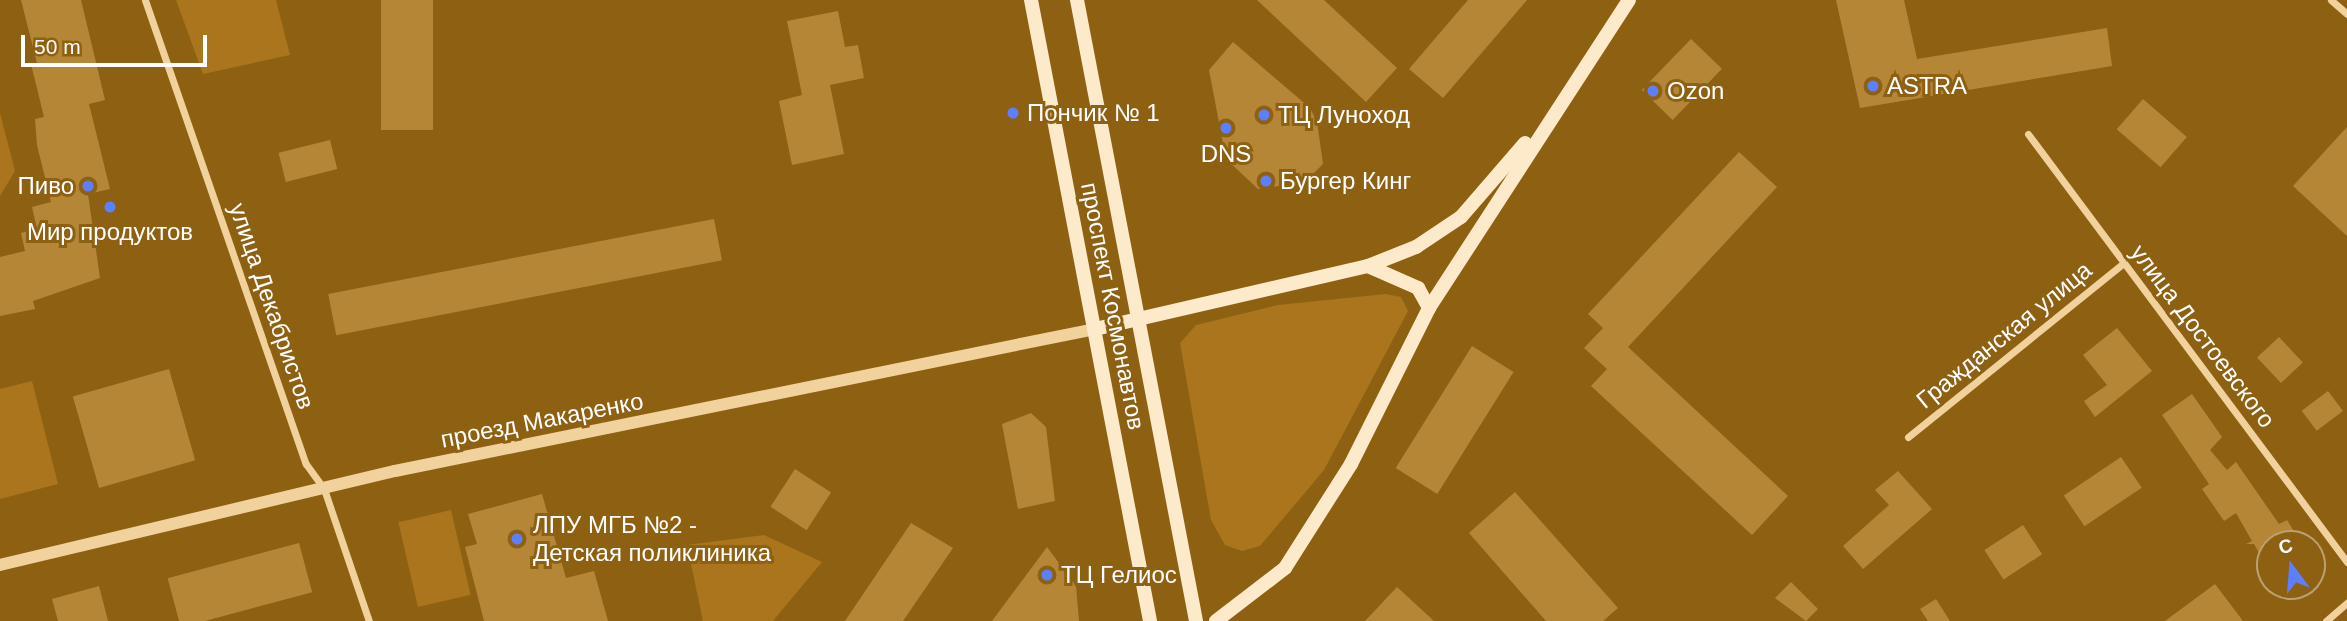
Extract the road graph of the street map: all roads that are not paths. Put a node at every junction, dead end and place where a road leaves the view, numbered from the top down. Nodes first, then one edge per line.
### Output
1 (145, 0) edge
2 (1031, 0) edge
3 (1077, 0) edge
4 (1629, 0) edge
5 (2331, 0) edge
6 (2347, 15) edge
7 (1556, 108) junction
8 (2028, 134) dead end
9 (2124, 263) junction
10 (1368, 267) junction
11 (1429, 308) junction
12 (1138, 319) junction
13 (1094, 329) junction
14 (1908, 438) dead end
15 (324, 489) junction
16 (2347, 562) edge
17 (0, 565) edge
18 (2347, 603) edge
19 (369, 621) edge
20 (1150, 621) edge
21 (1196, 621) edge
22 (1216, 621) edge
23 (2326, 621) edge

1 - 15 street, улица Декабристов
2 - 13 main road, проспект Космонавтов
3 - 12 main road, проспект Космонавтов
4 - 7 main road
5 - 6 street
7 - 10 main road
7 - 11 main road
8 - 9 street, улица Достоевского
9 - 14 street, Гражданская улица
9 - 16 street, улица Достоевского
10 - 11 main road
10 - 12 main road
11 - 22 main road
12 - 13 main road
12 - 21 main road, проспект Космонавтов
13 - 15 street, проезд Макаренко
13 - 20 main road, проспект Космонавтов
15 - 17 street, проезд Макаренко
15 - 19 street, улица Декабристов
18 - 23 street

